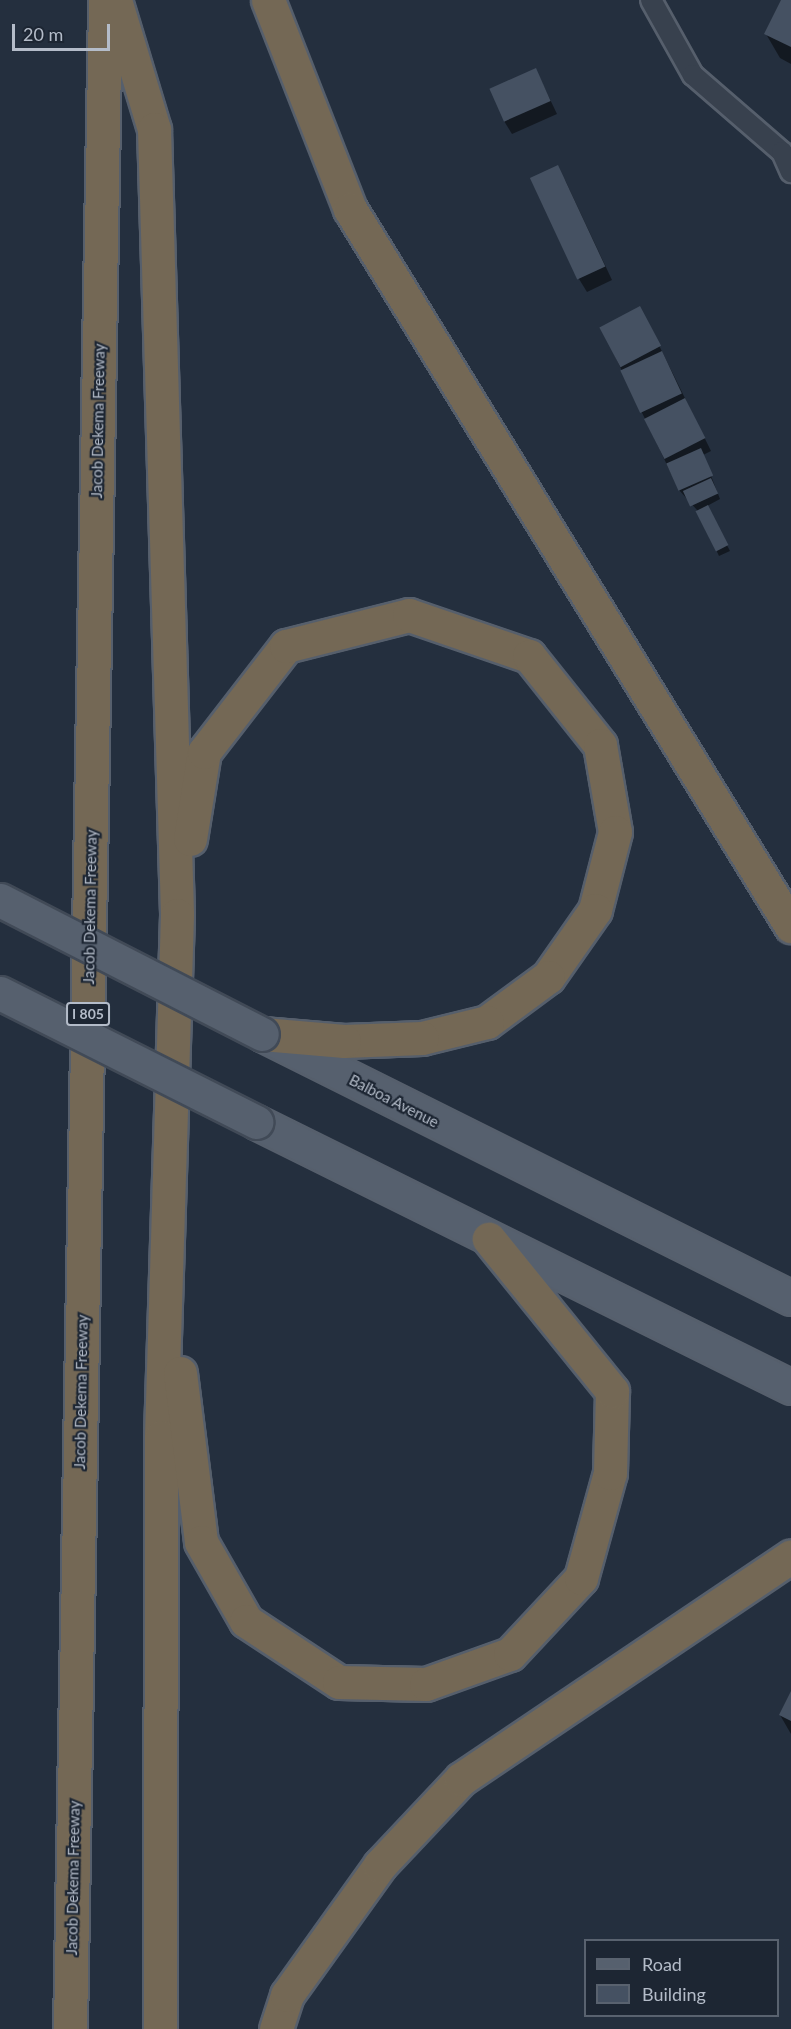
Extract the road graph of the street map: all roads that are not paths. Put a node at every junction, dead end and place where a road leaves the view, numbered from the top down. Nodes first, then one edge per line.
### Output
1 (105, 0) edge
2 (115, 0) edge
3 (267, 0) edge
4 (651, 0) edge
5 (791, 172) edge
6 (0, 900) edge
7 (177, 915) junction
8 (791, 926) edge
9 (0, 993) edge
10 (262, 1034) junction
11 (489, 1239) junction
12 (169, 1281) junction
13 (791, 1298) edge
14 (791, 1387) edge
15 (791, 1556) edge
16 (70, 2029) edge
17 (160, 2029) edge
18 (276, 2029) edge

1 - 16 highway, Jacob Dekema Freeway / I 805
2 - 7 highway
3 - 8 highway
4 - 5 lane
6 - 10 main road, Balboa Avenue, bridge
7 - 10 highway
7 - 12 highway
9 - 11 main road, bridge
10 - 13 main road, Balboa Avenue
11 - 12 highway
11 - 14 main road
12 - 17 highway
15 - 18 highway

